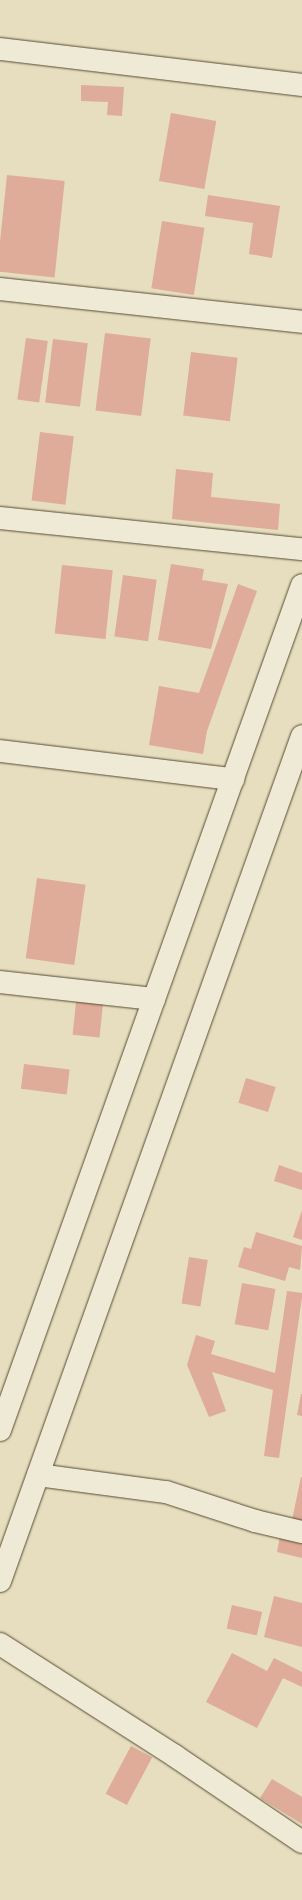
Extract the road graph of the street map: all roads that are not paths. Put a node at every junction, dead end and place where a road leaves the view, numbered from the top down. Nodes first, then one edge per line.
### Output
1 (0, 48) edge
2 (302, 85) edge
3 (0, 289) edge
4 (302, 322) edge
5 (0, 518) edge
6 (302, 549) edge
7 (302, 585) edge
8 (302, 736) edge
9 (0, 751) edge
10 (233, 779) junction
11 (0, 982) edge
12 (154, 999) junction
13 (0, 1430) edge
14 (38, 1475) junction
15 (302, 1532) edge
16 (0, 1581) edge
17 (0, 1644) edge
18 (302, 1842) edge

1 - 2 street
3 - 4 street
5 - 6 street
7 - 10 street
8 - 14 street
9 - 10 street
10 - 12 street
11 - 12 street
12 - 13 street
14 - 15 street
14 - 16 street
17 - 18 street

